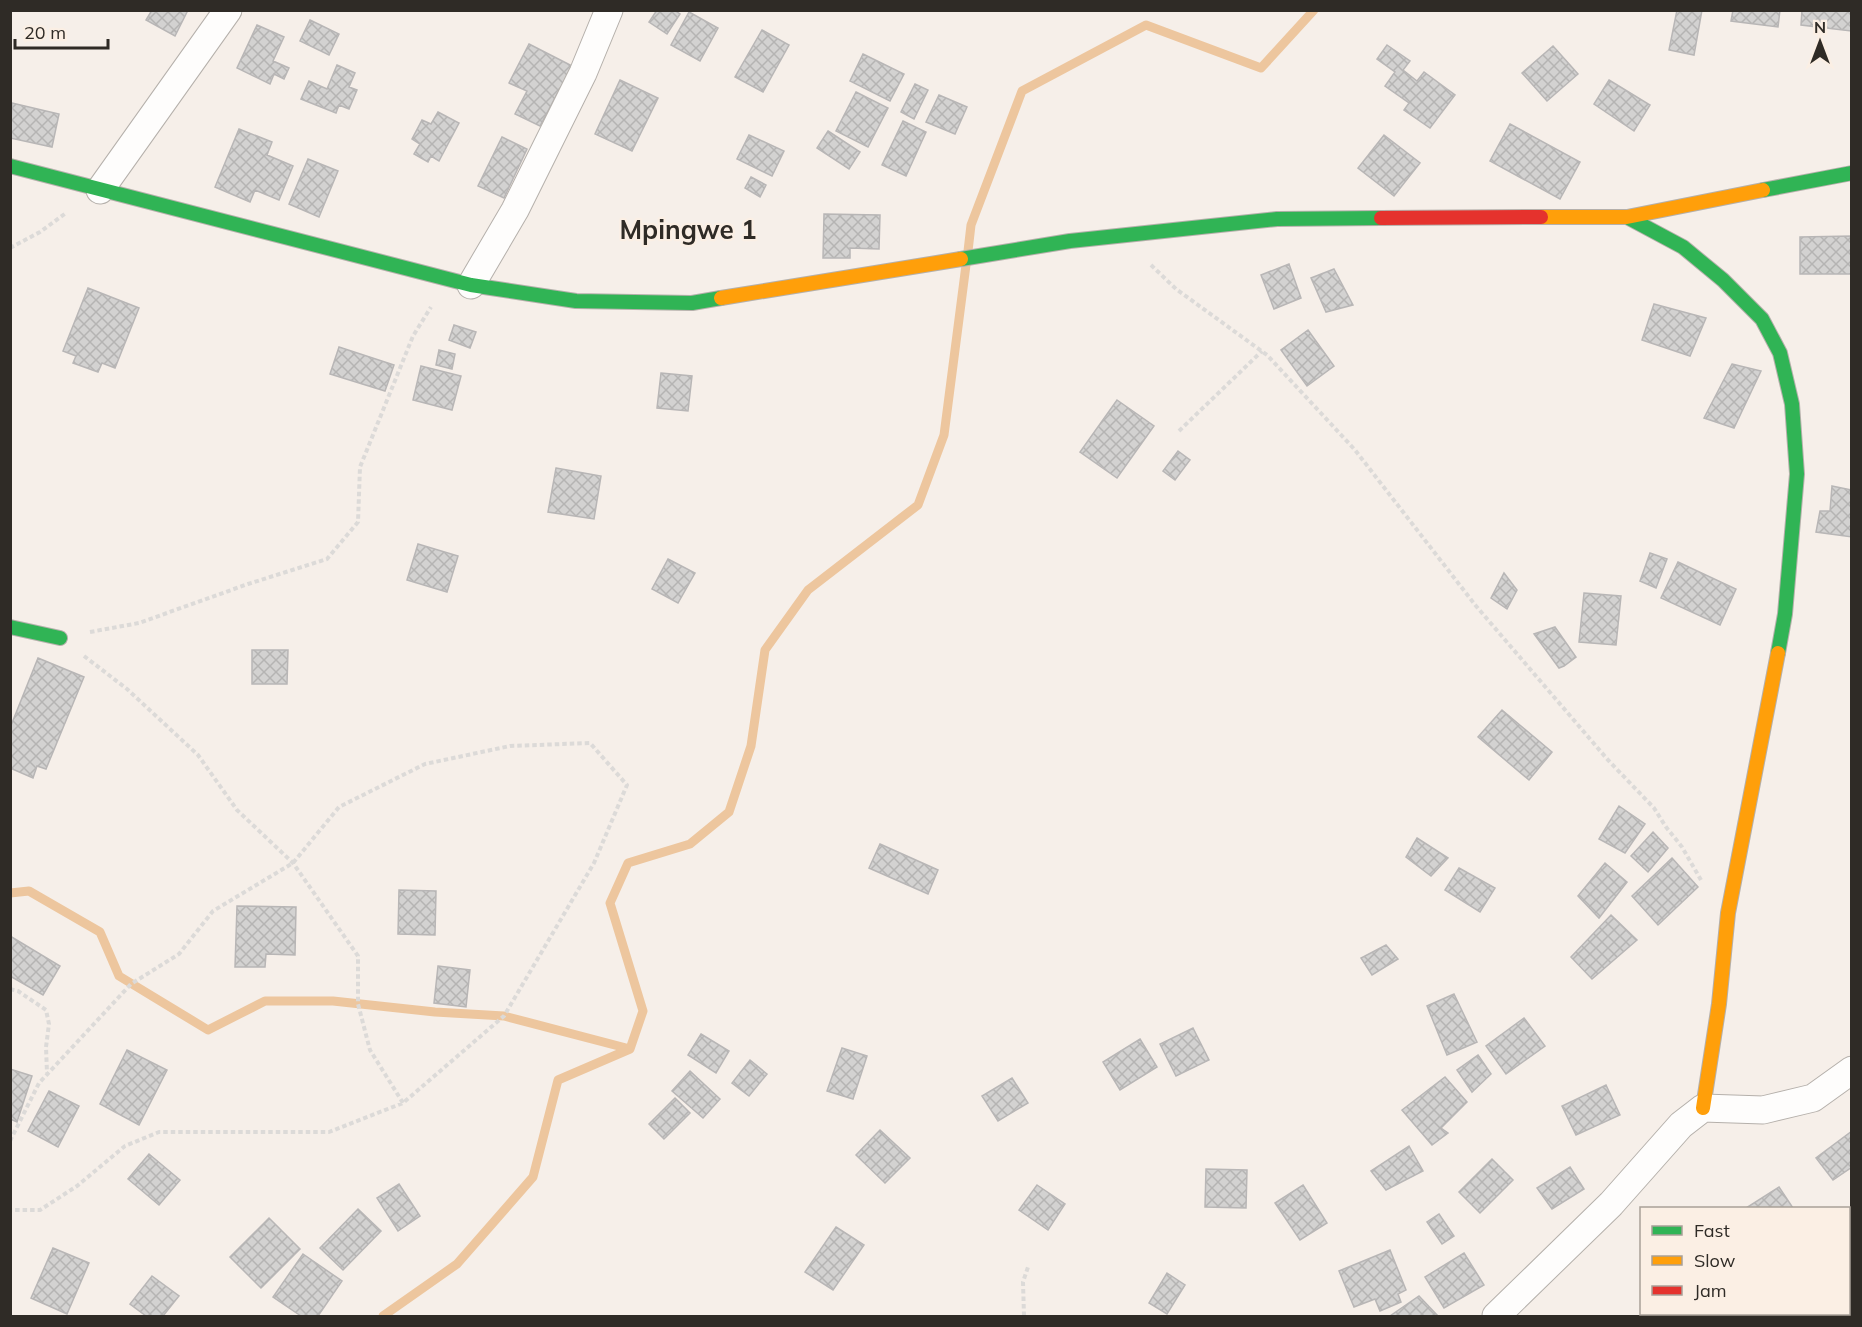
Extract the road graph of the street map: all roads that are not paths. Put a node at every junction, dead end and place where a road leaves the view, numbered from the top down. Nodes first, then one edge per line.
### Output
1 (228, 10) edge
2 (609, 10) edge
3 (10, 166) edge
4 (1851, 173) edge
5 (100, 190) junction
6 (1627, 217) junction
7 (471, 285) junction
8 (10, 627) edge
9 (60, 638) road end
10 (1851, 1070) edge
11 (1703, 1108) junction
12 (1496, 1317) edge

1 - 5 street
2 - 7 street
3 - 5 street
4 - 6 street
5 - 7 street
6 - 7 street
6 - 11 street
8 - 9 street
10 - 11 street
11 - 12 street

